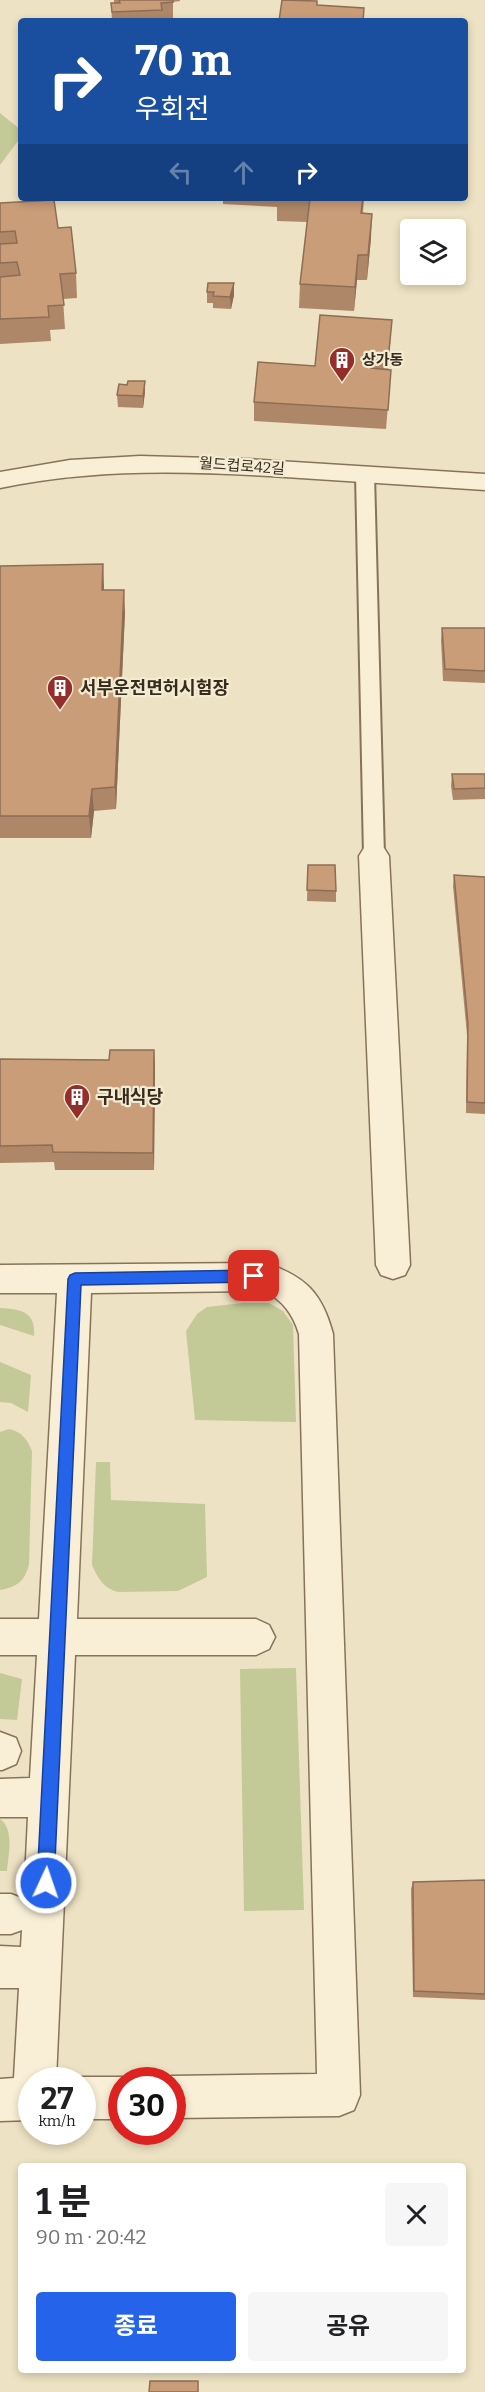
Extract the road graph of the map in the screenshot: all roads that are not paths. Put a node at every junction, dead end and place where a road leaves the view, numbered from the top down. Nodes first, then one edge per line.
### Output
1 (365, 474) junction
2 (0, 480) edge
3 (485, 482) edge
4 (374, 856) joint
5 (393, 1265) dead end
6 (0, 1279) edge
7 (75, 1279) junction
8 (58, 1636) junction
9 (0, 1637) edge
10 (256, 1637) dead end
11 (50, 1797) junction
12 (0, 1798) edge
13 (0, 1967) edge
14 (41, 1968) junction
15 (36, 2067) edge
16 (186, 2097) edge
17 (18, 2099) edge
18 (0, 2100) edge

1 - 2 street, 월드컵로42길
1 - 3 street, 월드컵로42길
1 - 4 lane
4 - 5 street
6 - 7 street
7 - 8 street
7 - 16 street
8 - 9 street
8 - 10 street
8 - 11 street
11 - 12 street
11 - 14 street
13 - 14 street
14 - 15 street
17 - 18 street

